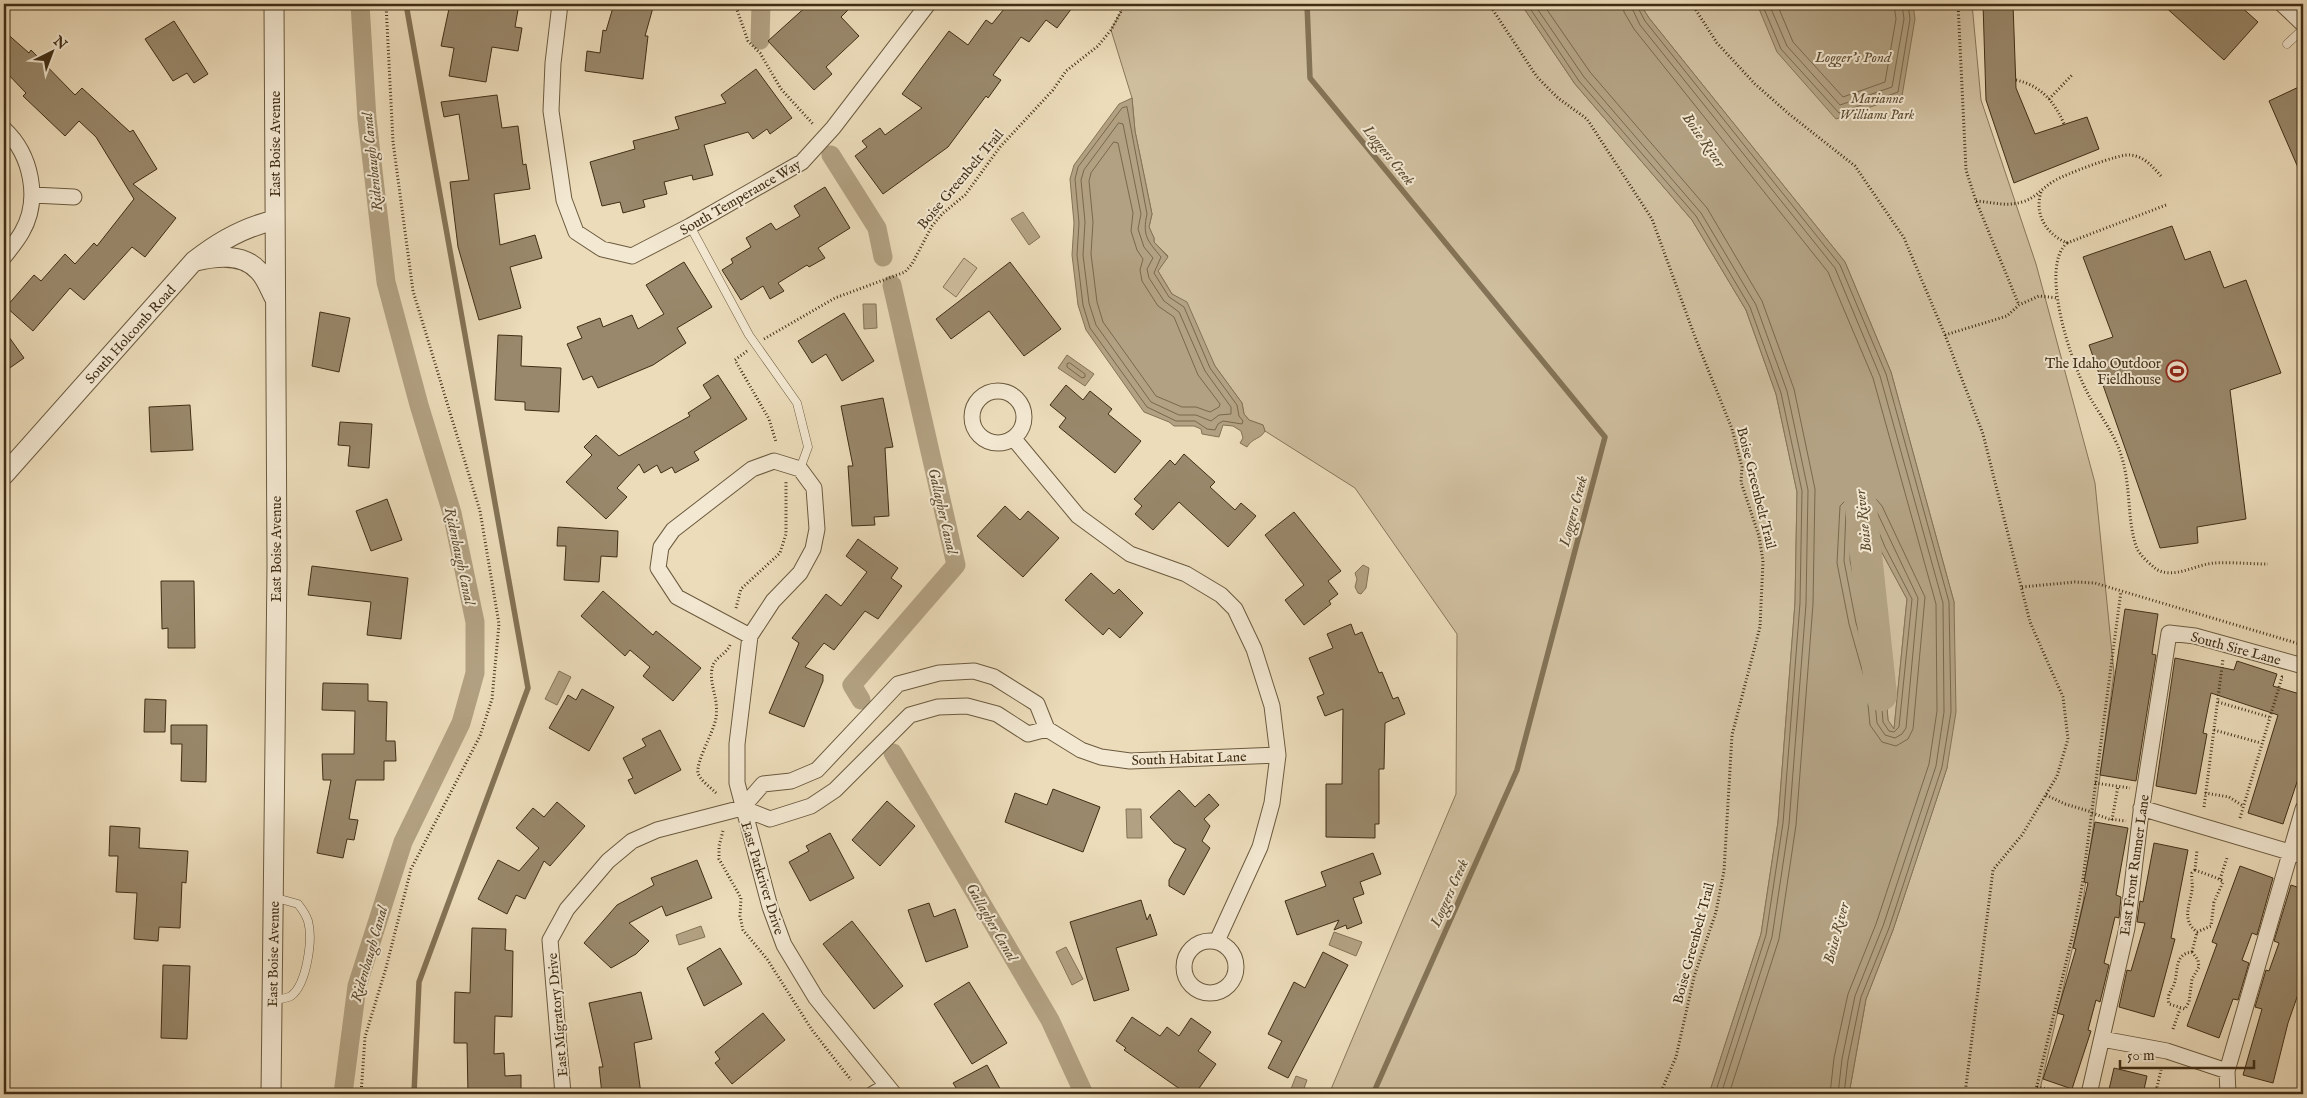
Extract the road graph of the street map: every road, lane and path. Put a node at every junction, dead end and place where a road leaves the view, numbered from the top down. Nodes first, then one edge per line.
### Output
1 (274, 4) edge
2 (386, 4) edge
3 (560, 4) edge
4 (735, 4) edge
5 (928, 4) edge
6 (1125, 4) edge
7 (1489, 4) edge
8 (1692, 4) edge
9 (1958, 4) edge
10 (2282, 4) edge
11 (2303, 24) edge
12 (2303, 29) edge
13 (2287, 44) dead end
14 (2073, 74) dead end
15 (2016, 80) dead end
16 (2049, 99) junction
17 (2064, 124) dead end
18 (815, 126) dead end
19 (4, 129) edge
20 (2162, 176) dead end
21 (2042, 192) junction
22 (33, 195) junction
23 (74, 197) dead end
24 (1976, 201) junction
25 (2166, 206) dead end
26 (275, 220) junction
27 (690, 226) junction
28 (2067, 243) junction
29 (4, 257) edge
30 (194, 261) junction
31 (2058, 298) junction
32 (276, 300) junction
33 (2019, 305) junction
34 (1945, 335) junction
35 (755, 345) junction
36 (1014, 439) dead end
37 (776, 442) dead end
38 (800, 469) junction
39 (784, 474) dead end
40 (4, 475) edge
41 (2268, 564) dead end
42 (2022, 588) junction
43 (2121, 591) junction
44 (736, 608) dead end
45 (2169, 633) joint
46 (750, 636) junction
47 (2303, 645) edge
48 (730, 646) dead end
49 (2215, 656) dead end
50 (2303, 666) edge
51 (2289, 679) dead end
52 (2218, 702) junction
53 (2269, 717) junction
54 (1046, 728) junction
55 (2214, 730) junction
56 (2262, 743) junction
57 (1278, 755) junction
58 (2095, 783) junction
59 (2118, 786) junction
60 (2135, 789) dead end
61 (716, 793) dead end
62 (2205, 793) junction
63 (2046, 795) junction
64 (2243, 806) junction
65 (2204, 807) dead end
66 (742, 808) junction
67 (2141, 808) junction
68 (2303, 809) edge
69 (2092, 812) junction
70 (2240, 818) dead end
71 (2112, 820) junction
72 (2131, 822) dead end
73 (2197, 850) dead end
74 (2297, 854) edge
75 (2227, 858) dead end
76 (2195, 870) junction
77 (2220, 879) junction
78 (273, 897) junction
79 (2197, 932) junction
80 (1217, 941) dead end
81 (2192, 952) junction
82 (272, 1000) junction
83 (2180, 1009) junction
84 (2173, 1029) dead end
85 (2102, 1039) junction
86 (2161, 1070) dead end
87 (2227, 1071) junction
88 (2037, 1088) junction
89 (891, 1090) edge
90 (271, 1094) edge
91 (361, 1094) edge
92 (563, 1094) edge
93 (873, 1094) edge
94 (1660, 1094) edge
95 (1965, 1094) edge
96 (2035, 1094) edge
97 (2072, 1094) edge
98 (2089, 1094) edge
99 (2160, 1094) edge
100 (2228, 1094) edge

1 - 26 street, East Boise Avenue
2 - 91 path
3 - 27 street, South Temperance Way
4 - 18 path
5 - 27 street, South Temperance Way
6 - 35 path, Boise Greenbelt Trail
7 - 94 path, Boise Greenbelt Trail
8 - 34 path
9 - 24 path
10 - 11 street
12 - 13 lane
14 - 16 path
15 - 16 path
16 - 17 path
19 - 22 street
20 - 21 path
21 - 24 path
21 - 28 path
22 - 23 street
22 - 29 street
24 - 33 path
25 - 28 path
26 - 30 street, South Holcomb Road
26 - 32 street, East Boise Avenue
27 - 35 lane
28 - 31 path
30 - 32 street
30 - 40 street, South Holcomb Road
31 - 33 path
31 - 41 path
32 - 78 street, East Boise Avenue
33 - 34 path
34 - 42 path
35 - 37 path, Boise Greenbelt Trail
35 - 38 lane
36 - 57 street
38 - 46 street, East Parkriver Drive
38 - 46 street
39 - 44 path
42 - 43 path
42 - 63 path
43 - 47 path
43 - 58 path
45 - 50 street, South Sire Lane
45 - 67 street, East Front Runner Lane
46 - 66 street, East Parkriver Drive
48 - 61 path
49 - 52 path
51 - 53 path
52 - 53 path
52 - 55 path
53 - 56 path
54 - 57 street, South Habitat Lane
54 - 66 street
54 - 66 street
55 - 56 path
55 - 62 path
56 - 64 path
57 - 80 street
58 - 59 path
58 - 69 path
59 - 60 path
59 - 71 path
62 - 64 path
62 - 65 path
63 - 69 path
63 - 95 path
64 - 70 path
66 - 89 street, East Parkriver Drive
66 - 92 street, East Migratory Drive
67 - 74 street
67 - 85 street, East Front Runner Lane
68 - 74 street
69 - 71 path
69 - 88 path
71 - 72 path
73 - 76 path
74 - 87 street
75 - 77 path
76 - 77 path
76 - 79 path
77 - 79 path
78 - 82 street, East Boise Avenue
78 - 82 lane
79 - 81 path
81 - 83 path
81 - 83 path
82 - 90 street, East Boise Avenue
83 - 84 path
85 - 87 street
85 - 98 street, East Front Runner Lane
86 - 99 path
87 - 100 street
88 - 96 path
88 - 97 path
89 - 93 street, East Parkriver Drive

